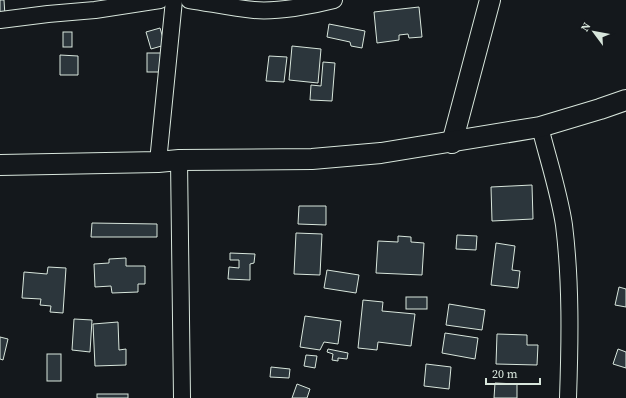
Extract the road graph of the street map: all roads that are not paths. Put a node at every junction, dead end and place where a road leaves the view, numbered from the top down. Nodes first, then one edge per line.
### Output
1 (160, 0) edge
2 (174, 0) edge
3 (189, 0) edge
4 (334, 0) edge
5 (490, 0) edge
6 (0, 20) edge
7 (626, 100) edge
8 (540, 127) junction
9 (452, 143) junction
10 (179, 160) junction
11 (158, 162) junction
12 (0, 165) edge
13 (182, 398) edge
14 (568, 398) edge

1 - 6 street
2 - 11 street
3 - 4 street
5 - 9 street
7 - 8 street
8 - 9 street
8 - 14 street
9 - 10 street
10 - 11 street
10 - 13 street
11 - 12 street

